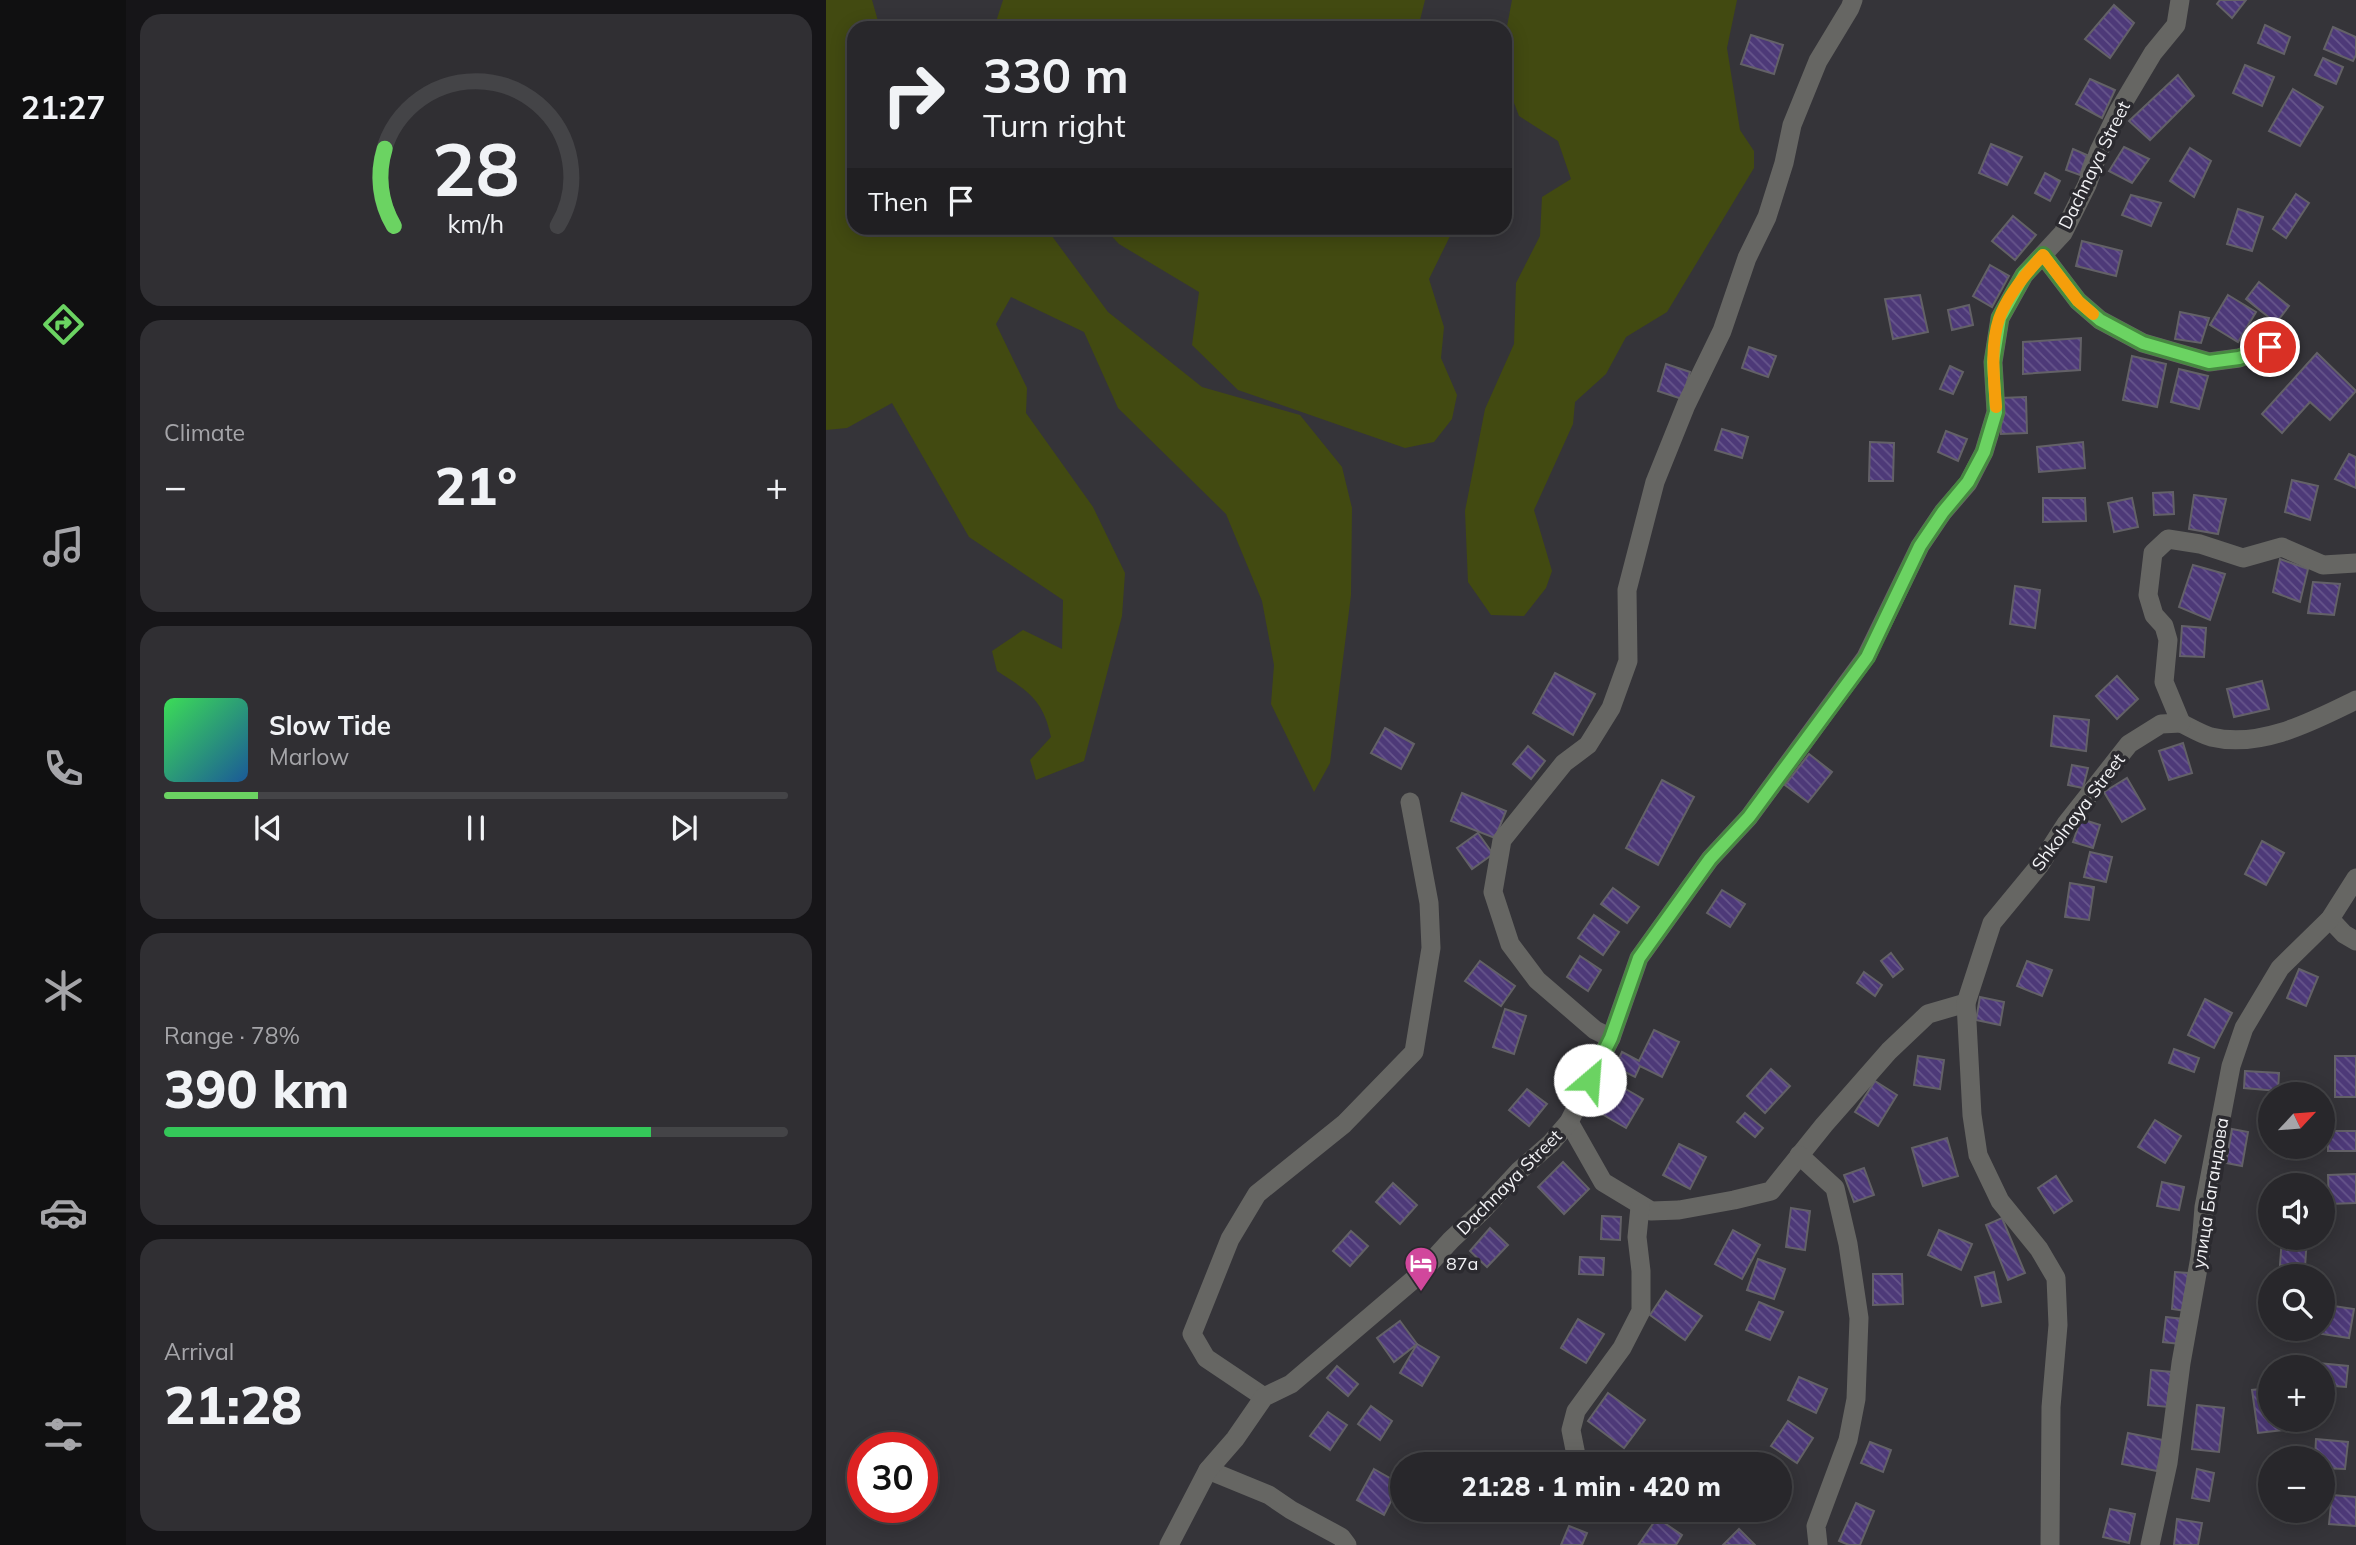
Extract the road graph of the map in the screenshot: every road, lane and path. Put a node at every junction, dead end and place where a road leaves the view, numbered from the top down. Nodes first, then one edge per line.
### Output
1 (1853, 0) edge
2 (2180, 0) edge
3 (2043, 255) junction
4 (2270, 347) dead end
5 (2356, 563) edge
6 (2356, 700) edge
7 (2182, 723) junction
8 (1410, 802) dead end
9 (2356, 878) edge
10 (2330, 919) junction
11 (2356, 941) edge
12 (1966, 1003) junction
13 (1611, 1038) junction
14 (1569, 1122) junction
15 (1799, 1155) junction
16 (1640, 1207) junction
17 (1264, 1397) junction
18 (1575, 1452) edge
19 (1208, 1470) junction
20 (1169, 1545) edge
21 (1347, 1545) edge
22 (1818, 1545) edge
23 (2050, 1545) edge
24 (2150, 1545) edge

1 - 13 street
2 - 3 street, Dachnaya Street
3 - 4 street
3 - 13 street, Dachnaya Street
5 - 7 street
6 - 7 street
7 - 12 street, Shkolnaya Street
8 - 17 street
9 - 10 street, улица Багандова
10 - 11 street
10 - 24 street, улица Багандова
12 - 15 street
12 - 23 street
13 - 14 street, Dachnaya Street
14 - 16 street
14 - 17 street, Dachnaya Street
15 - 16 street
15 - 22 street
16 - 18 street
17 - 19 street, Dachnaya Street
19 - 20 street, Dachnaya Street
19 - 21 street

